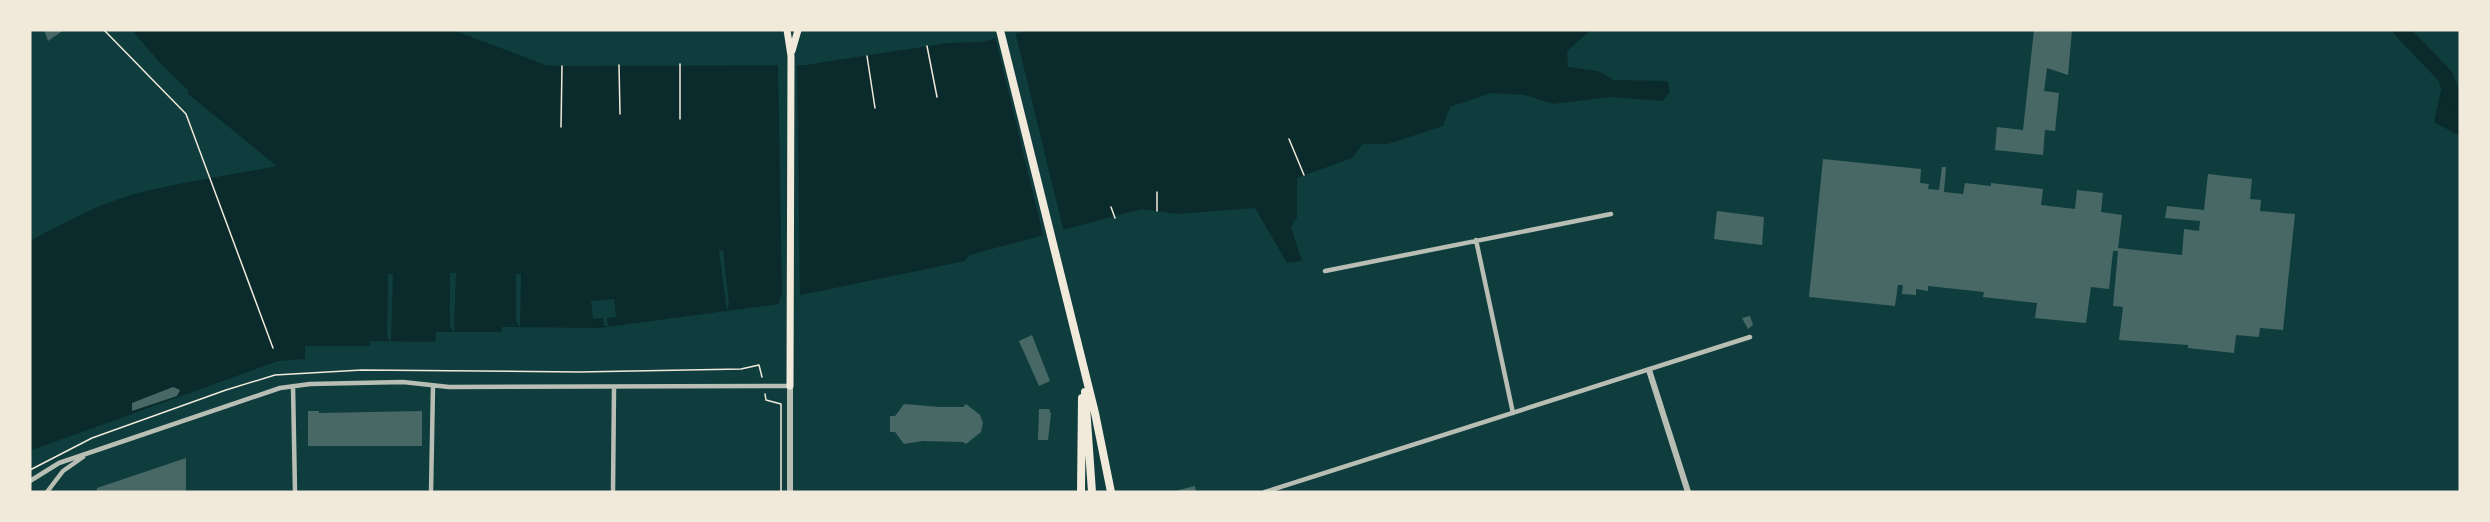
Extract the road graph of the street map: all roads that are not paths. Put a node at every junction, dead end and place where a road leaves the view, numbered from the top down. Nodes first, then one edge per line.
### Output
1 (786, 30) edge
2 (798, 30) edge
3 (1000, 30) edge
4 (791, 56) junction
5 (1611, 214) dead end
6 (1476, 240) junction
7 (1325, 271) dead end
8 (1750, 336) dead end
9 (1649, 370) junction
10 (1083, 372) junction
11 (293, 386) junction
12 (433, 386) junction
13 (790, 386) junction
14 (614, 388) junction
15 (1513, 413) junction
16 (87, 454) junction
17 (30, 481) edge
18 (47, 492) edge
19 (295, 492) edge
20 (431, 492) edge
21 (613, 492) edge
22 (790, 492) edge
23 (1081, 492) edge
24 (1092, 492) edge
25 (1111, 492) edge
26 (1265, 492) edge
27 (1688, 492) edge

1 - 4 main road
2 - 4 main road
3 - 10 main road
4 - 13 main road
5 - 6 street
6 - 7 street
6 - 15 street
8 - 9 street
9 - 15 street
9 - 27 street
10 - 23 main road
10 - 24 main road
10 - 25 main road
11 - 12 street
11 - 16 street
11 - 19 street
12 - 14 street
12 - 20 street
13 - 14 street
13 - 22 street
14 - 21 street
15 - 26 street
16 - 17 street
16 - 18 street

